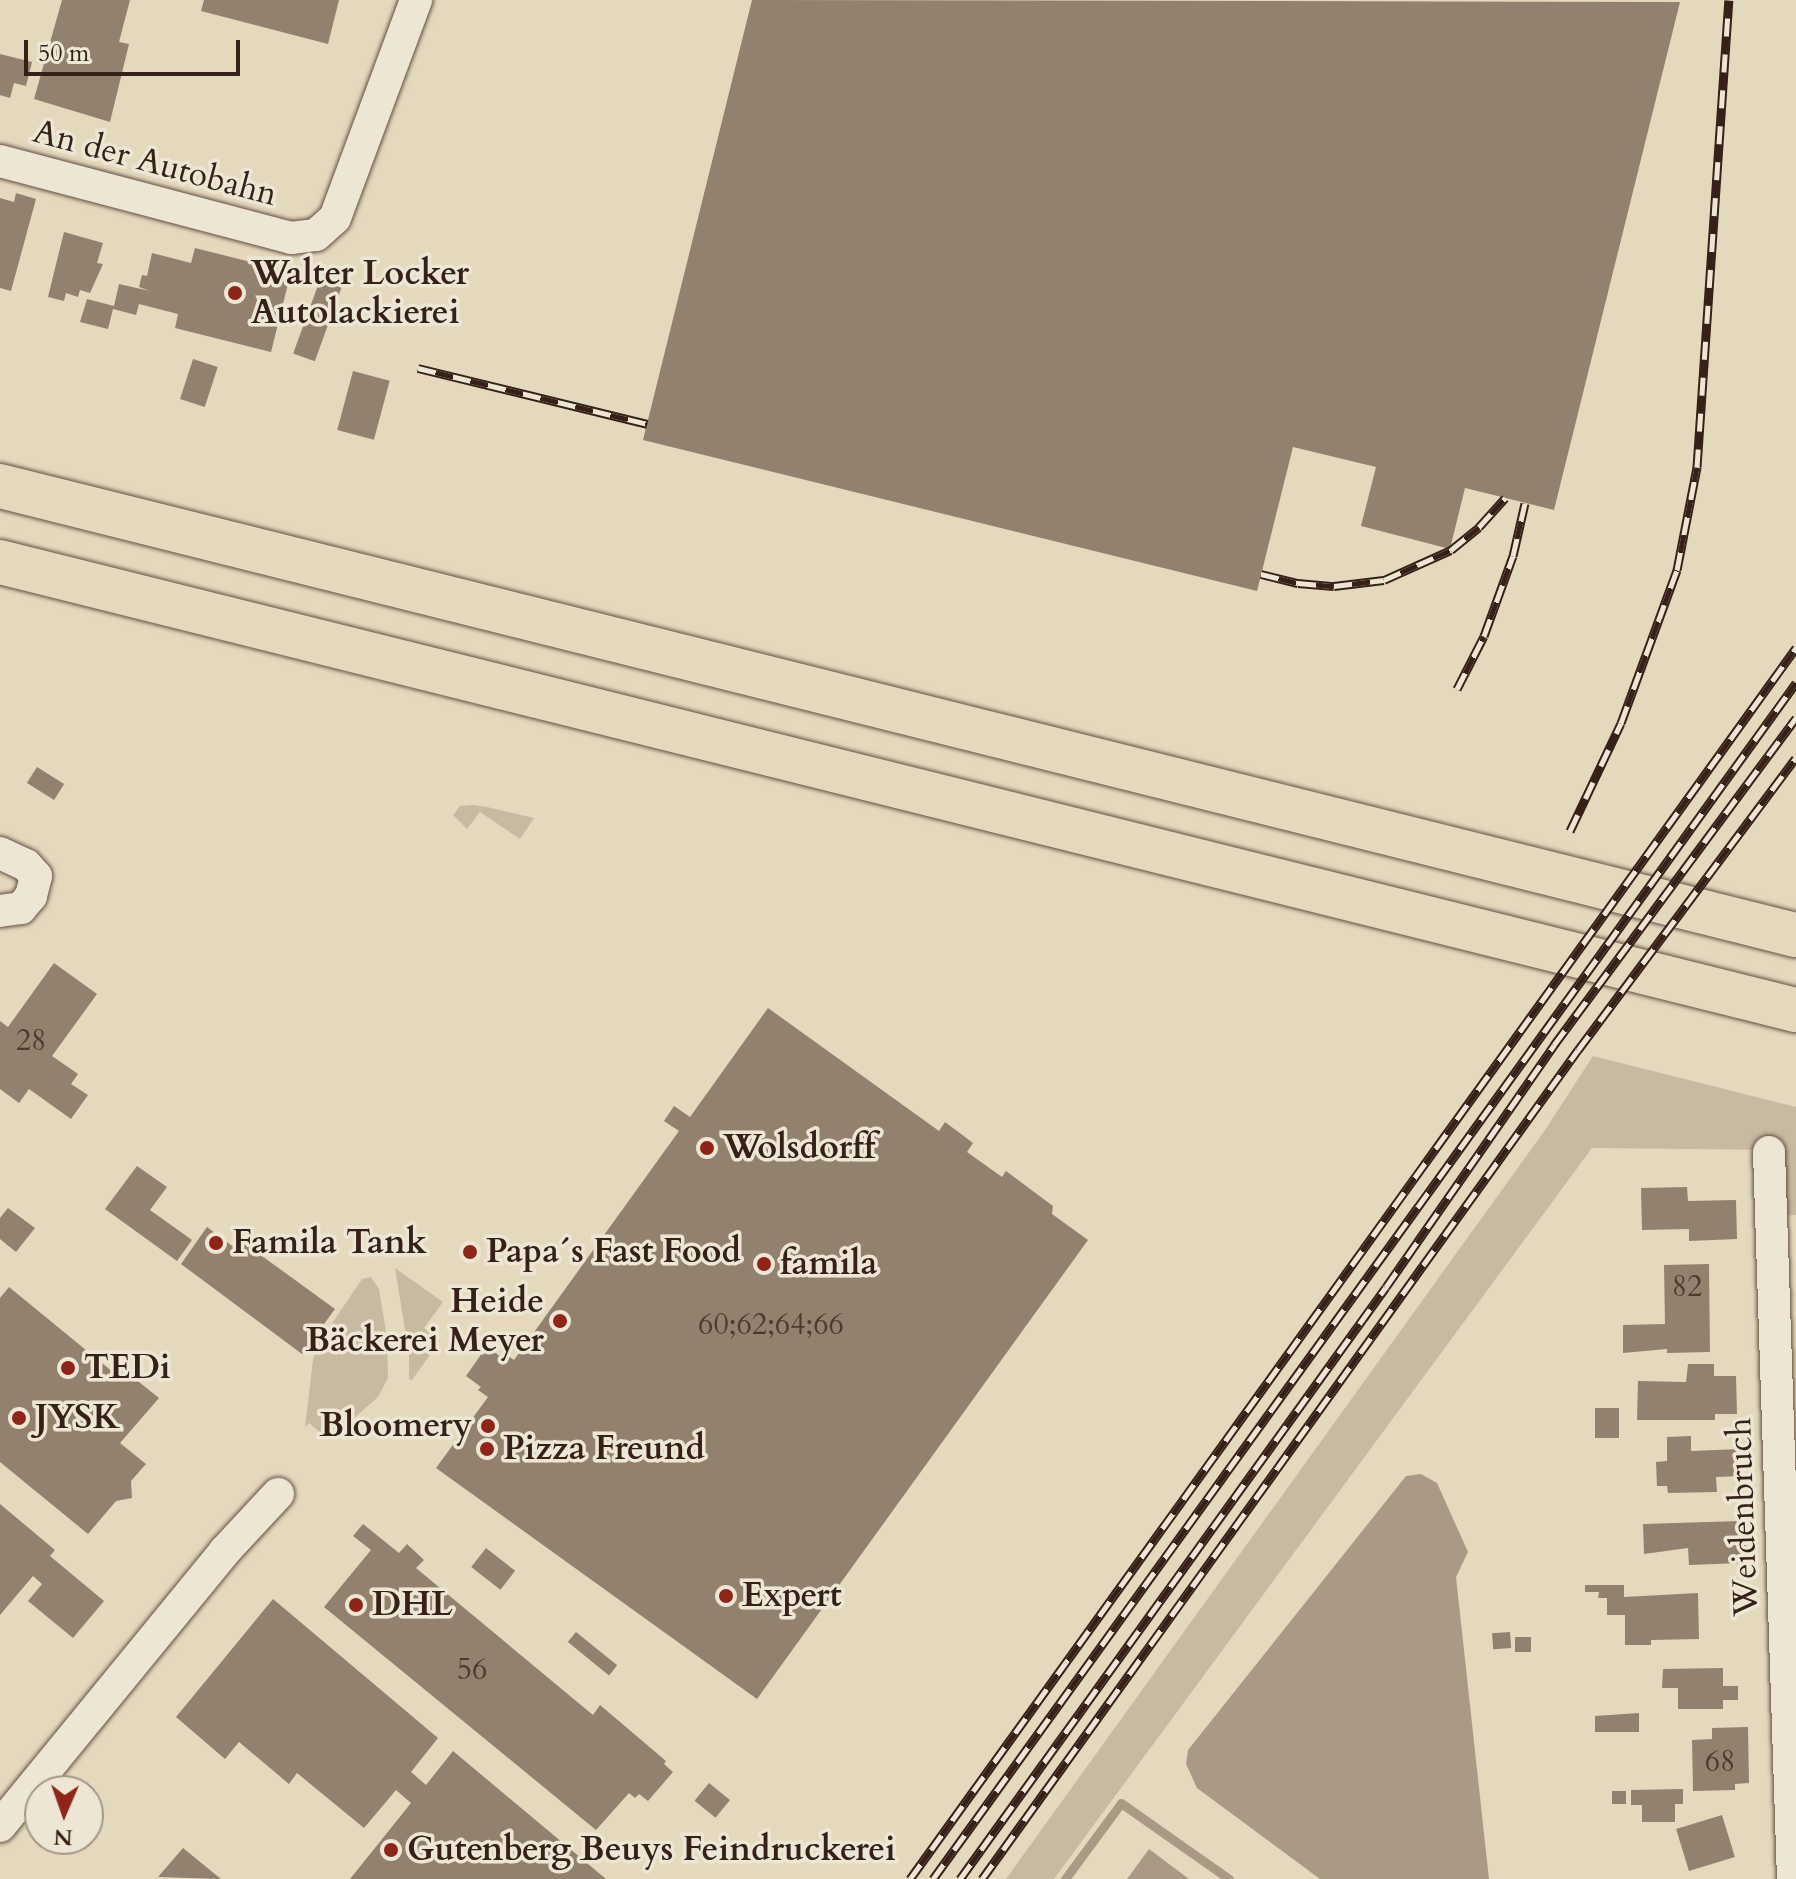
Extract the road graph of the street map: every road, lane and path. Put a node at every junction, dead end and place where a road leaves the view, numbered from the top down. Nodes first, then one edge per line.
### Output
1 (416, 0) edge
2 (0, 161) edge
3 (0, 486) edge
4 (0, 562) edge
5 (0, 853) edge
6 (0, 911) edge
7 (1796, 935) edge
8 (1796, 1010) edge
9 (1769, 1152) dead end
10 (278, 1494) dead end
11 (0, 1826) edge
12 (1793, 1879) edge

1 - 2 street, An der Autobahn
3 - 7 highway
4 - 8 highway
5 - 6 street
9 - 12 street, Weidenbruch
10 - 11 street

